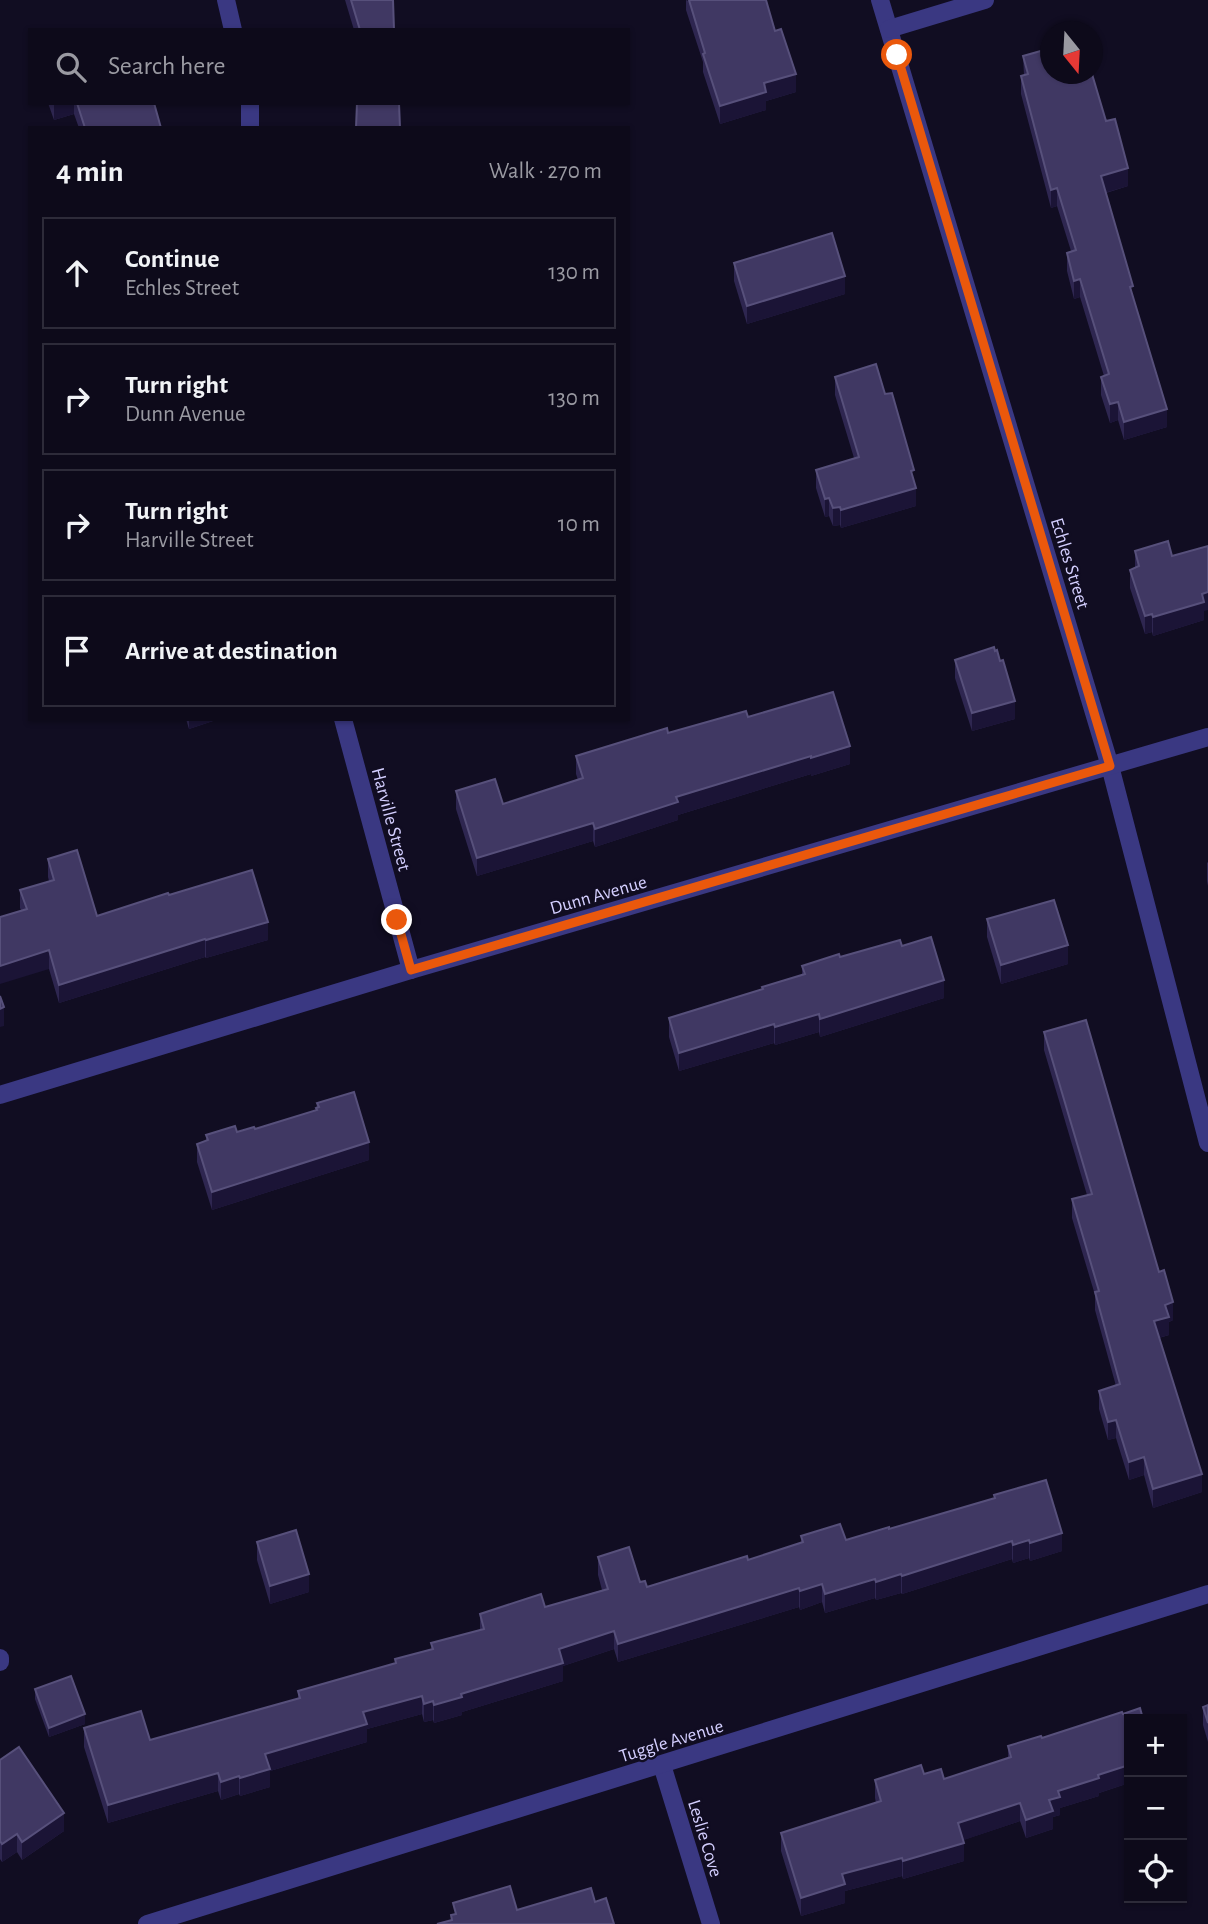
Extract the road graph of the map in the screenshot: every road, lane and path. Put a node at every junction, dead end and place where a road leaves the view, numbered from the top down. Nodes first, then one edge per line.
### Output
1 (226, 0) edge
2 (880, 0) edge
3 (985, 0) edge
4 (233, 28) edge
5 (889, 29) junction
6 (250, 105) edge
7 (250, 126) edge
8 (344, 721) edge
9 (1208, 737) edge
10 (1110, 766) junction
11 (411, 970) junction
12 (0, 1095) edge
13 (1208, 1143) edge
14 (1208, 1594) edge
15 (662, 1765) junction
16 (147, 1924) edge
17 (711, 1924) edge

1 - 4 street
2 - 5 street, Echles Street
3 - 5 street
5 - 10 street, Echles Street
6 - 7 street
8 - 11 street, Harville Street
9 - 10 street, Dunn Avenue
10 - 11 street, Dunn Avenue
10 - 13 street, Echles Street
11 - 12 street, Dunn Avenue
14 - 15 street, Tuggle Avenue
15 - 16 street, Tuggle Avenue
15 - 17 street, Leslie Cove

